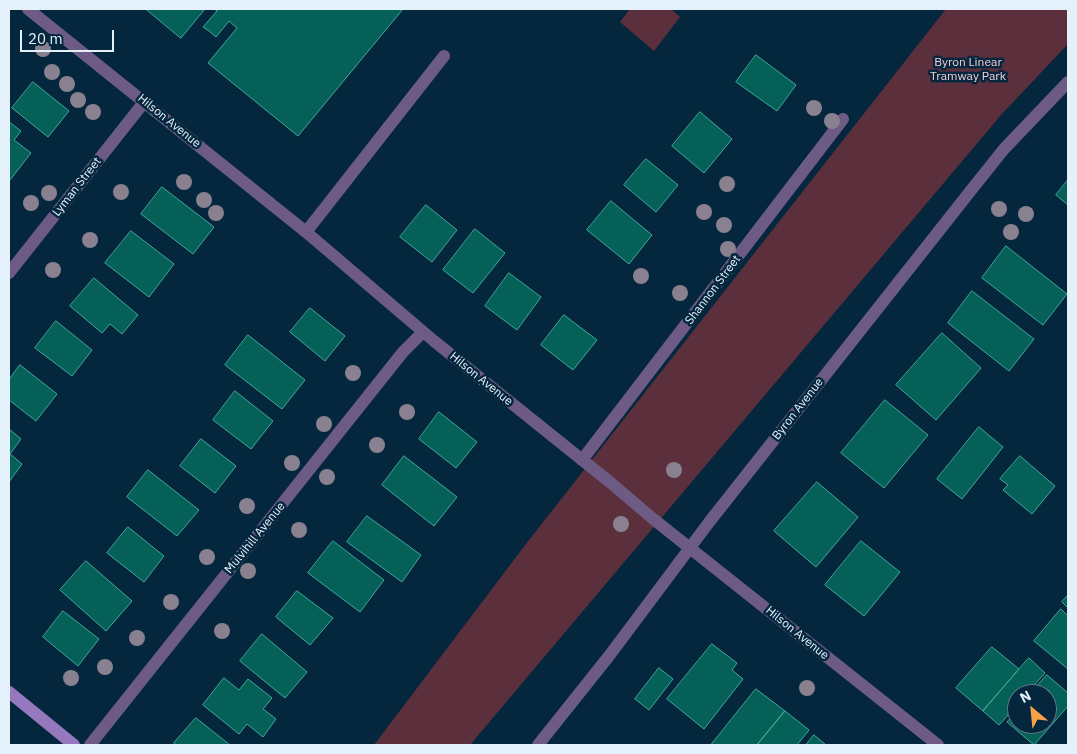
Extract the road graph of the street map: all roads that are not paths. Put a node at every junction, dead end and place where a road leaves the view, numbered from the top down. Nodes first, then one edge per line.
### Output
1 (28, 9) edge
2 (444, 56) dead end
3 (1068, 82) edge
4 (145, 101) junction
5 (843, 119) dead end
6 (306, 232) junction
7 (9, 273) edge
8 (423, 332) junction
9 (582, 460) junction
10 (689, 548) junction
11 (9, 692) edge
12 (74, 745) edge
13 (90, 745) edge
14 (538, 745) edge
15 (938, 745) edge

1 - 4 street, Hilson Avenue
2 - 6 street
3 - 10 street, Byron Avenue
4 - 6 street, Hilson Avenue
4 - 7 street, Lyman Street
5 - 9 street, Shannon Street
6 - 8 street, Hilson Avenue
8 - 9 street, Hilson Avenue
8 - 13 street, Mulvihill Avenue
9 - 10 street, Hilson Avenue
10 - 14 street, Byron Avenue
10 - 15 street, Hilson Avenue
11 - 12 main road

